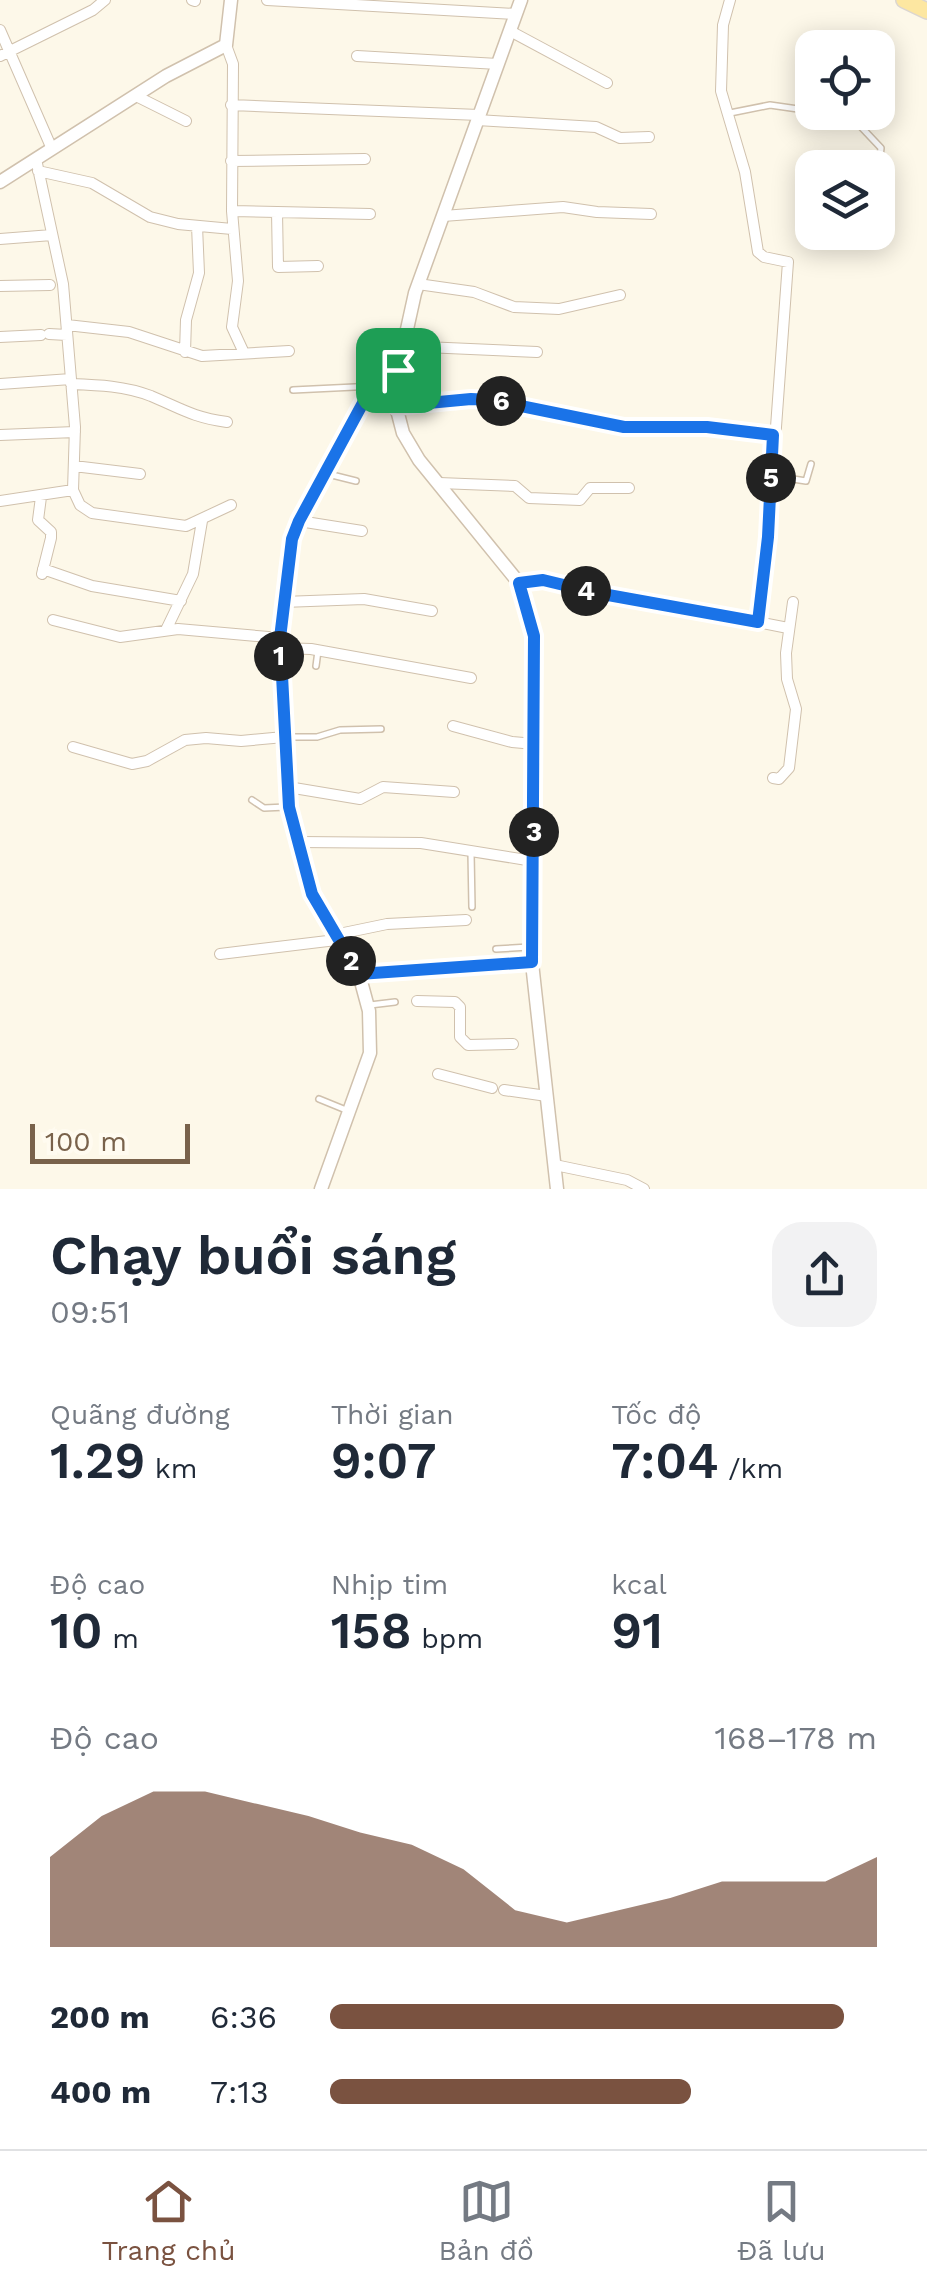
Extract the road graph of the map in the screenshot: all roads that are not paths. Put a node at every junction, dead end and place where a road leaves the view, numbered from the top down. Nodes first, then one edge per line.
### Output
1 (105, 0) edge
2 (231, 0) edge
3 (267, 0) edge
4 (521, 0) edge
5 (730, 0) edge
6 (904, 0) edge
7 (472, 6) edge
8 (927, 11) edge
9 (516, 14) junction
10 (0, 30) edge
11 (510, 31) junction
12 (226, 45) junction
13 (4, 54) edge
14 (357, 56) dead end
15 (498, 64) junction
16 (607, 83) dead end
17 (136, 96) junction
18 (231, 104) junction
19 (795, 109) edge
20 (728, 113) junction
21 (478, 118) junction
22 (186, 121) dead end
23 (864, 130) edge
24 (650, 137) dead end
25 (52, 149) junction
26 (881, 150) edge
27 (365, 159) dead end
28 (232, 161) junction
29 (37, 165) junction
30 (0, 182) edge
31 (232, 211) junction
32 (277, 212) junction
33 (370, 214) dead end
34 (651, 214) dead end
35 (443, 216) junction
36 (196, 226) junction
37 (232, 229) junction
38 (52, 235) junction
39 (0, 238) edge
40 (318, 266) dead end
41 (418, 284) junction
42 (50, 285) dead end
43 (0, 286) edge
44 (620, 295) dead end
45 (67, 330) junction
46 (0, 338) edge
47 (384, 340) dead end
48 (403, 344) junction
49 (288, 350) dead end
50 (184, 352) junction
51 (537, 352) dead end
52 (244, 354) junction
53 (398, 370) junction
54 (71, 382) junction
55 (0, 384) edge
56 (378, 386) junction
57 (293, 390) dead end
58 (396, 406) junction
59 (227, 422) dead end
60 (75, 432) junction
61 (0, 435) edge
62 (773, 435) junction
63 (811, 464) dead end
64 (74, 466) junction
65 (140, 474) dead end
66 (325, 474) junction
67 (771, 476) junction
68 (356, 481) dead end
69 (438, 483) junction
70 (629, 488) dead end
71 (74, 490) junction
72 (40, 497) junction
73 (0, 501) edge
74 (231, 505) dead end
75 (202, 521) junction
76 (299, 521) junction
77 (362, 531) dead end
78 (519, 583) junction
79 (181, 601) junction
80 (282, 602) junction
81 (793, 602) dead end
82 (432, 611) dead end
83 (54, 620) dead end
84 (758, 622) junction
85 (788, 628) junction
86 (166, 630) junction
87 (280, 643) junction
88 (318, 651) junction
89 (316, 666) dead end
90 (471, 678) dead end
91 (453, 726) dead end
92 (381, 729) dead end
93 (284, 737) junction
94 (535, 744) junction
95 (73, 747) dead end
96 (773, 778) dead end
97 (288, 787) junction
98 (454, 792) dead end
99 (252, 800) dead end
100 (289, 807) junction
101 (298, 842) junction
102 (471, 850) junction
103 (533, 861) junction
104 (472, 907) dead end
105 (466, 920) dead end
106 (335, 938) junction
107 (532, 947) junction
108 (496, 949) dead end
109 (220, 954) dead end
110 (532, 962) junction
111 (359, 974) junction
112 (416, 1001) dead end
113 (395, 1002) dead end
114 (367, 1005) junction
115 (514, 1044) dead end
116 (438, 1074) dead end
117 (548, 1096) junction
118 (319, 1100) dead end
119 (348, 1112) junction
120 (555, 1165) junction
121 (321, 1189) edge
122 (557, 1189) edge
123 (644, 1189) edge

1 - 13 street
2 - 12 street
3 - 7 street
4 - 9 street
5 - 20 street
6 - 8 main road
7 - 9 street
9 - 11 street
10 - 13 street
11 - 15 street
11 - 16 street
12 - 17 street
12 - 18 street
13 - 25 street
14 - 15 street
15 - 21 street
17 - 22 street
17 - 25 street
18 - 21 street
18 - 28 street
19 - 20 lane
20 - 62 street
21 - 24 street
21 - 35 street
23 - 26 lane
25 - 29 street
27 - 28 street
28 - 31 street
29 - 30 street
29 - 36 street
29 - 38 street
31 - 32 street
31 - 37 street
32 - 33 street
32 - 40 street
34 - 35 street
35 - 41 street
36 - 37 street
36 - 50 street
37 - 52 street
38 - 39 street
38 - 45 street
41 - 44 street
41 - 48 street
42 - 43 street
45 - 46 street
45 - 50 street
45 - 54 street
47 - 48 lane
48 - 51 street
48 - 53 street
49 - 52 street
50 - 52 street
53 - 56 street
53 - 58 street
54 - 55 street
54 - 59 street
54 - 60 street
56 - 57 lane
56 - 66 street
58 - 62 street
58 - 69 street
60 - 61 street
60 - 64 street
62 - 67 street
63 - 67 lane
64 - 65 street
64 - 71 street
66 - 68 lane
66 - 76 street
67 - 84 street
69 - 70 street
69 - 78 street
71 - 72 street
71 - 75 street
72 - 73 street
72 - 79 street
74 - 75 street
75 - 79 street
76 - 77 street
76 - 80 street
78 - 84 street
78 - 94 street
79 - 86 street
80 - 82 street
80 - 87 street
81 - 85 street
83 - 86 street
84 - 85 street
85 - 96 street
86 - 87 street
87 - 88 street
87 - 93 street
88 - 89 lane
88 - 90 street
91 - 94 street
92 - 93 lane
93 - 95 street
93 - 97 street
94 - 103 street
97 - 98 street
97 - 100 street
99 - 100 lane
100 - 101 street
101 - 102 street
101 - 106 street
102 - 103 street
102 - 104 lane
103 - 107 street
105 - 106 street
106 - 109 street
106 - 111 street
107 - 108 lane
107 - 110 street
110 - 111 street
110 - 117 street
111 - 114 street
112 - 115 street
113 - 114 lane
114 - 119 street
116 - 117 street
117 - 120 street
118 - 119 lane
119 - 121 street
120 - 122 street
120 - 123 street

